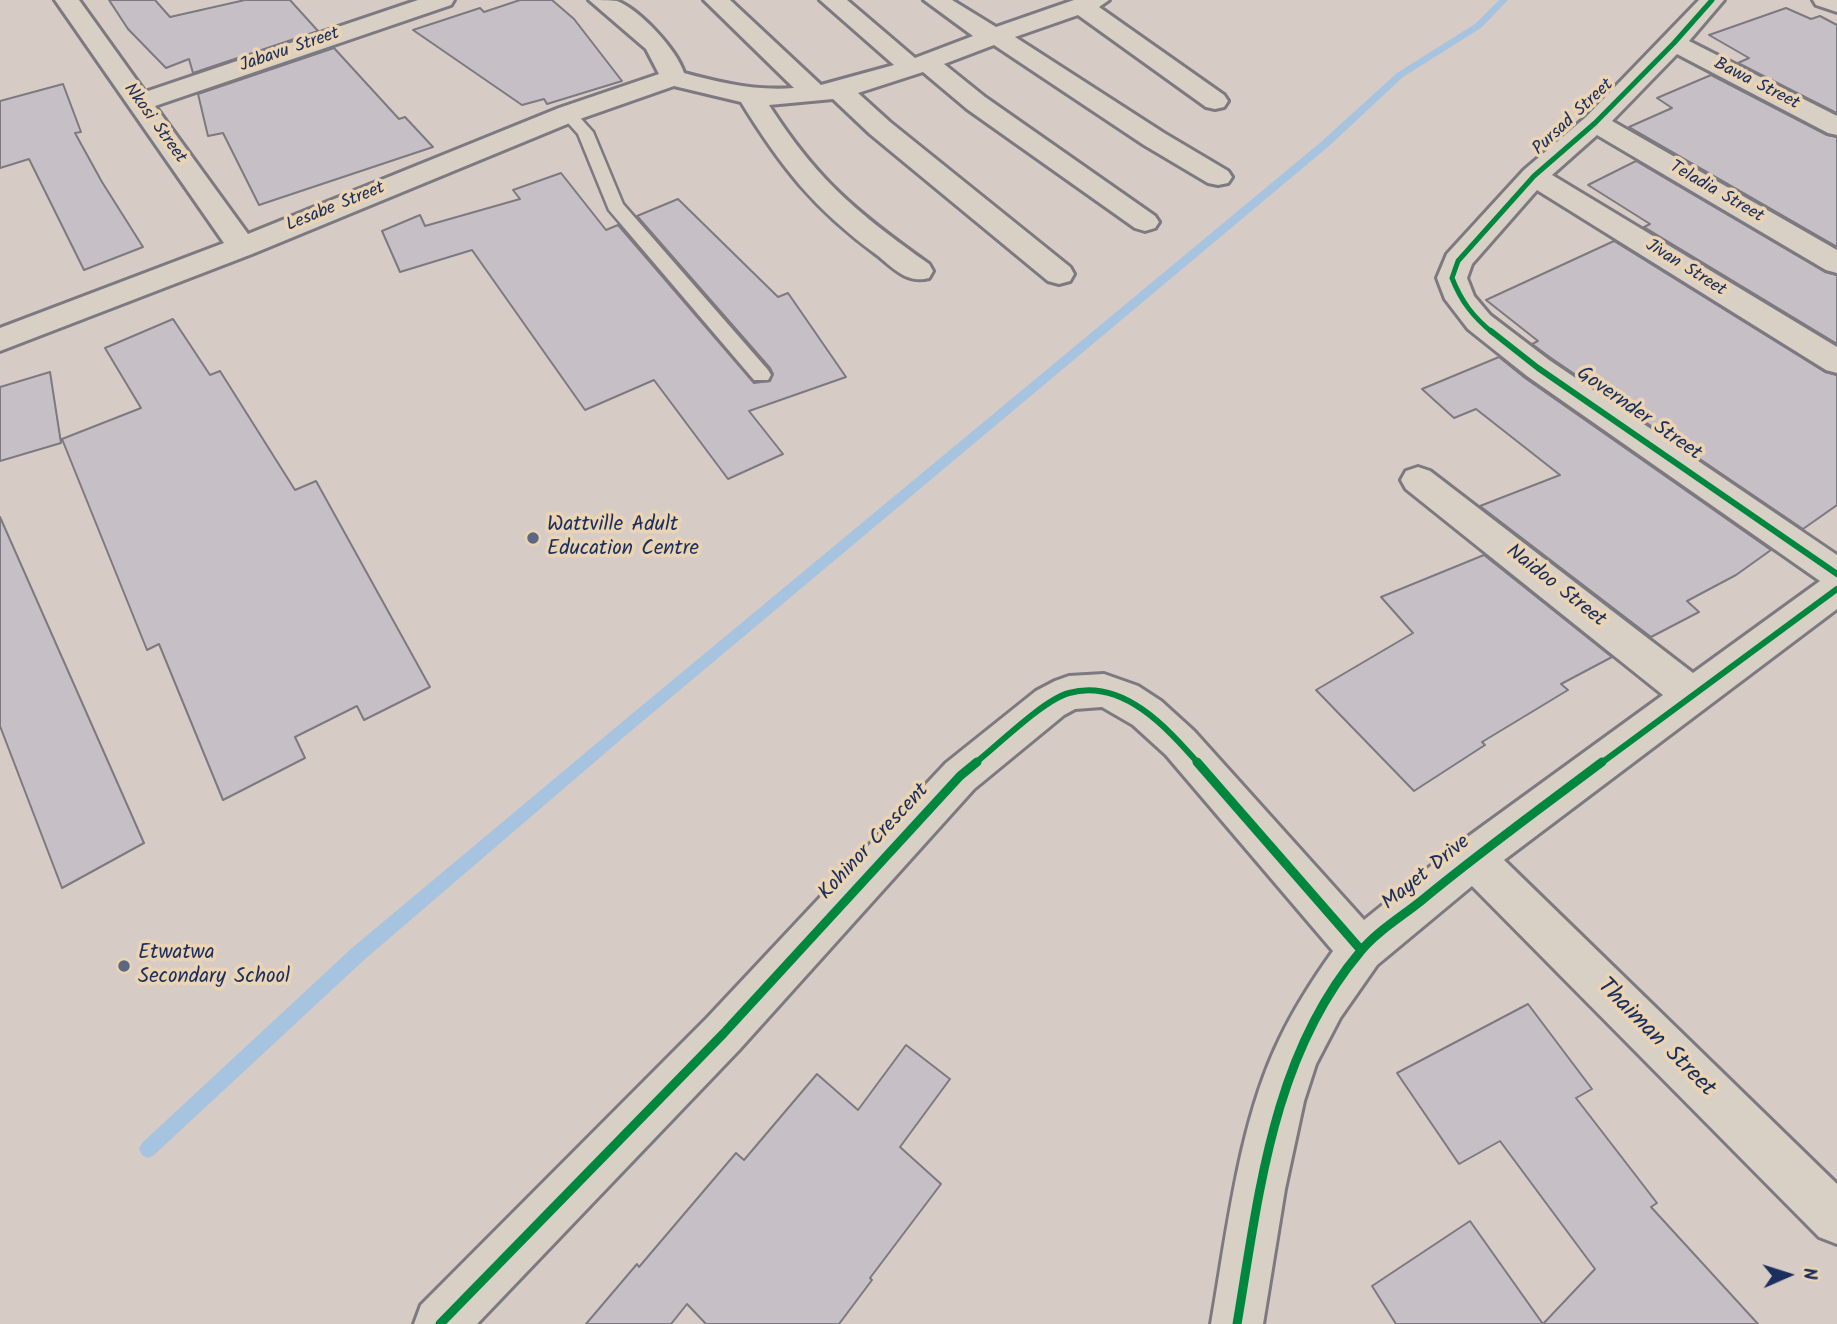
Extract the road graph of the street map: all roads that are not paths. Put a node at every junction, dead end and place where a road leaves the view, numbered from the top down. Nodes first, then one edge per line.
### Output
1 (67, 0) edge
2 (442, 0) edge
3 (601, 0) edge
4 (716, 0) edge
5 (832, 0) edge
6 (936, 0) edge
7 (1712, 0) edge
8 (1825, 0) edge
9 (1070, 4) edge
10 (1837, 5) edge
11 (996, 35) junction
12 (1674, 43) junction
13 (918, 64) junction
14 (673, 78) junction
15 (827, 92) junction
16 (750, 96) junction
17 (1215, 101) dead end
18 (138, 103) junction
19 (568, 114) junction
20 (1595, 123) junction
21 (1837, 127) edge
22 (1534, 176) junction
23 (1217, 177) dead end
24 (1146, 222) dead end
25 (242, 247) junction
26 (1458, 261) joint
27 (1837, 263) edge
28 (918, 271) dead end
29 (1059, 274) dead end
30 (0, 340) edge
31 (1837, 362) edge
32 (761, 374) dead end
33 (1418, 480) dead end
34 (1837, 574) edge
35 (1837, 589) edge
36 (1692, 695) junction
37 (1473, 858) junction
38 (1361, 950) junction
39 (1837, 1219) edge
40 (440, 1324) edge
41 (1237, 1324) edge

1 - 18 street, Nkosi Street
2 - 18 street, Jabavu Street
3 - 14 street
4 - 15 street
5 - 13 street
6 - 11 street
7 - 12 street, Pursad Street
8 - 10 street
9 - 11 street
9 - 17 street
11 - 13 street
11 - 23 street
12 - 20 street, Pursad Street
12 - 21 street, Bawa Street
13 - 15 street
13 - 24 street
14 - 16 street
14 - 19 street, Lesabe Street
15 - 16 street
15 - 29 street
16 - 28 street
18 - 25 street, Nkosi Street
19 - 25 street, Lesabe Street
19 - 32 lane
20 - 22 street, Pursad Street
20 - 27 street, Teladia Street
22 - 26 street, Pursad Street
22 - 31 street, Jivan Street
25 - 30 street, Lesabe Street
26 - 34 street, Governder Street
33 - 36 street, Naidoo Street
35 - 36 street, Mayet Drive
36 - 37 street, Mayet Drive
37 - 38 street, Mayet Drive
37 - 39 street, Thaiman Street
38 - 40 street, Kohinor Crescent
38 - 41 street, Mayet Drive

